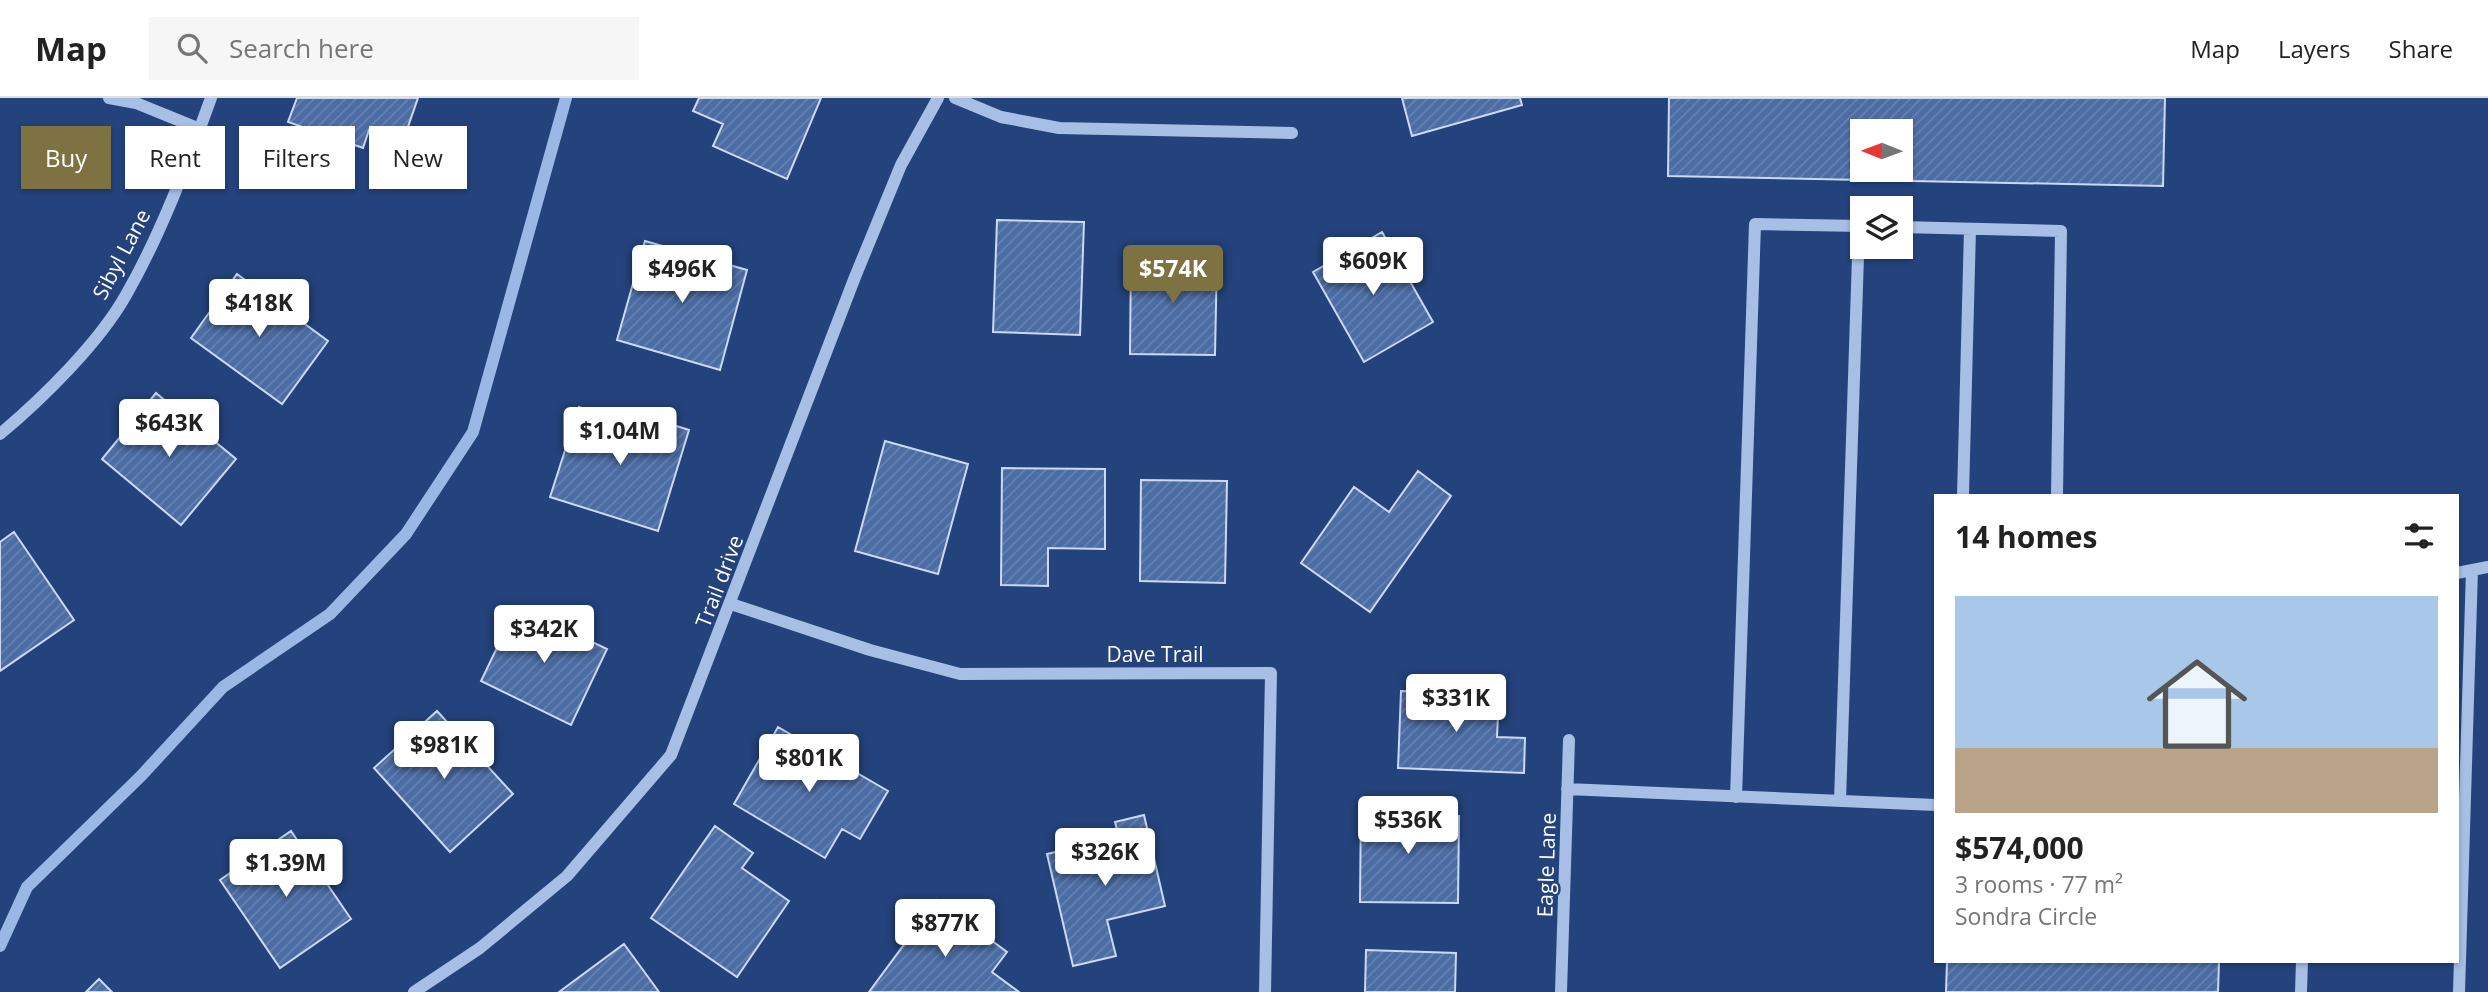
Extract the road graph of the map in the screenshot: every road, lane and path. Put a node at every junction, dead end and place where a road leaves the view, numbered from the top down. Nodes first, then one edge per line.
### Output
1 (109, 98) edge
2 (211, 98) edge
3 (938, 98) edge
4 (955, 98) edge
5 (193, 126) edge
6 (201, 126) edge
7 (1292, 134) dead end
8 (173, 189) edge
9 (1850, 226) edge
10 (1913, 227) edge
11 (1970, 229) junction
12 (1860, 259) edge
13 (0, 434) edge
14 (1963, 494) edge
15 (2057, 494) edge
16 (2488, 567) edge
17 (2472, 570) junction
18 (2459, 573) edge
19 (731, 604) junction
20 (1569, 740) dead end
21 (1567, 789) junction
22 (1736, 797) junction
23 (1840, 801) junction
24 (1934, 805) edge
25 (2302, 963) edge
26 (414, 992) edge
27 (1265, 992) edge
28 (1561, 992) edge
29 (2301, 992) edge
30 (2459, 992) edge

1 - 5 street
2 - 6 street, Sibyl Lane
3 - 19 street, Trail drive
4 - 7 street
8 - 13 street, Sibyl Lane
9 - 22 street
10 - 11 street
11 - 14 street
11 - 15 street
12 - 23 street
16 - 17 street
17 - 18 street
17 - 30 street
19 - 26 street, Trail drive
19 - 27 street, Dave Trail
20 - 21 street, Eagle Lane
21 - 22 street
21 - 28 street, Eagle Lane
22 - 23 street
23 - 24 street
25 - 29 street

